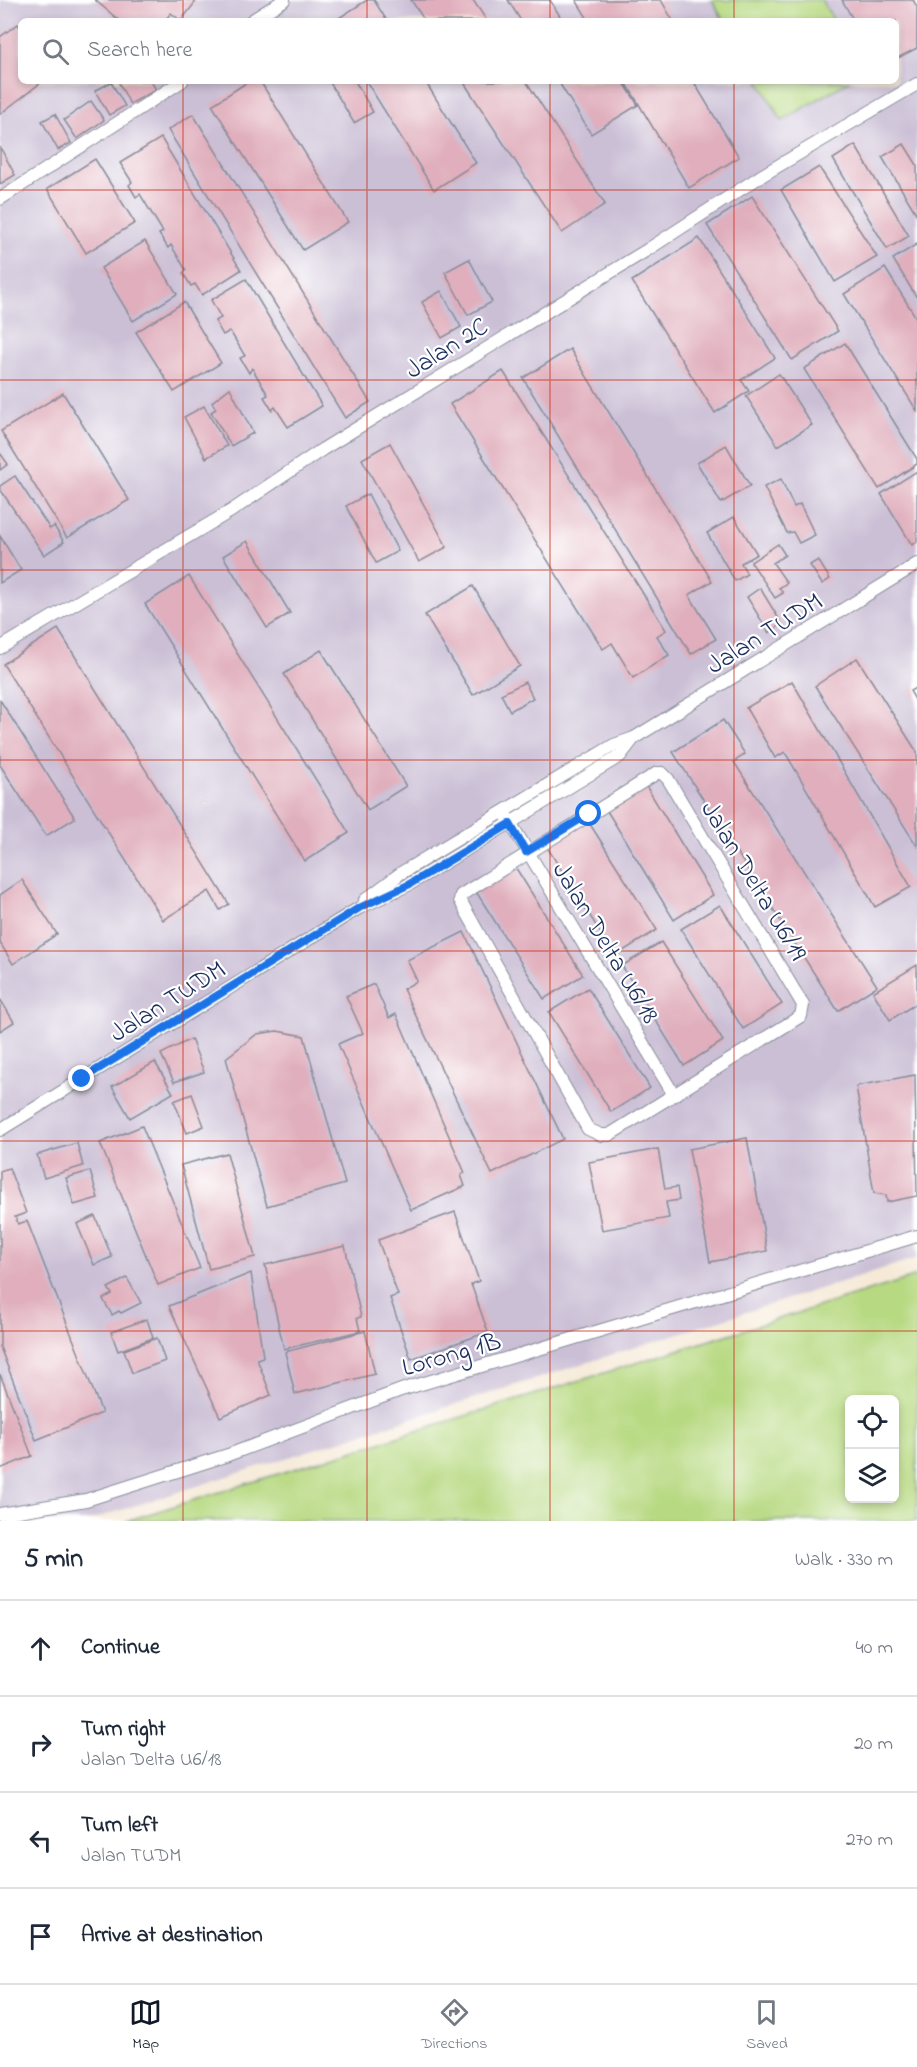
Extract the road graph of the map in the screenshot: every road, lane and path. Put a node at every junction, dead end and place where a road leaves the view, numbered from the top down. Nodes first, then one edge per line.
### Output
1 (284, 0) edge
2 (256, 18) edge
3 (177, 84) edge
4 (917, 84) edge
5 (0, 199) edge
6 (917, 564) edge
7 (0, 648) edge
8 (634, 738) junction
9 (503, 811) junction
10 (510, 824) junction
11 (526, 852) junction
12 (359, 908) junction
13 (674, 1095) junction
14 (0, 1130) edge
15 (917, 1236) edge
16 (0, 1514) edge

1 - 2 street
3 - 5 street
4 - 7 street, Jalan 2C
6 - 8 street, Jalan TUDM
8 - 9 street, Jalan TUDM
8 - 10 street, Jalan TUDM
9 - 10 street, Jalan Delta U6/18
9 - 12 street, Jalan TUDM
10 - 11 street, Jalan Delta U6/18
10 - 12 street, Jalan TUDM
11 - 13 street, Jalan Delta U6/18
11 - 13 street
11 - 13 street, Jalan Delta U6/19
12 - 14 street, Jalan TUDM
15 - 16 street, Lorong 1B

